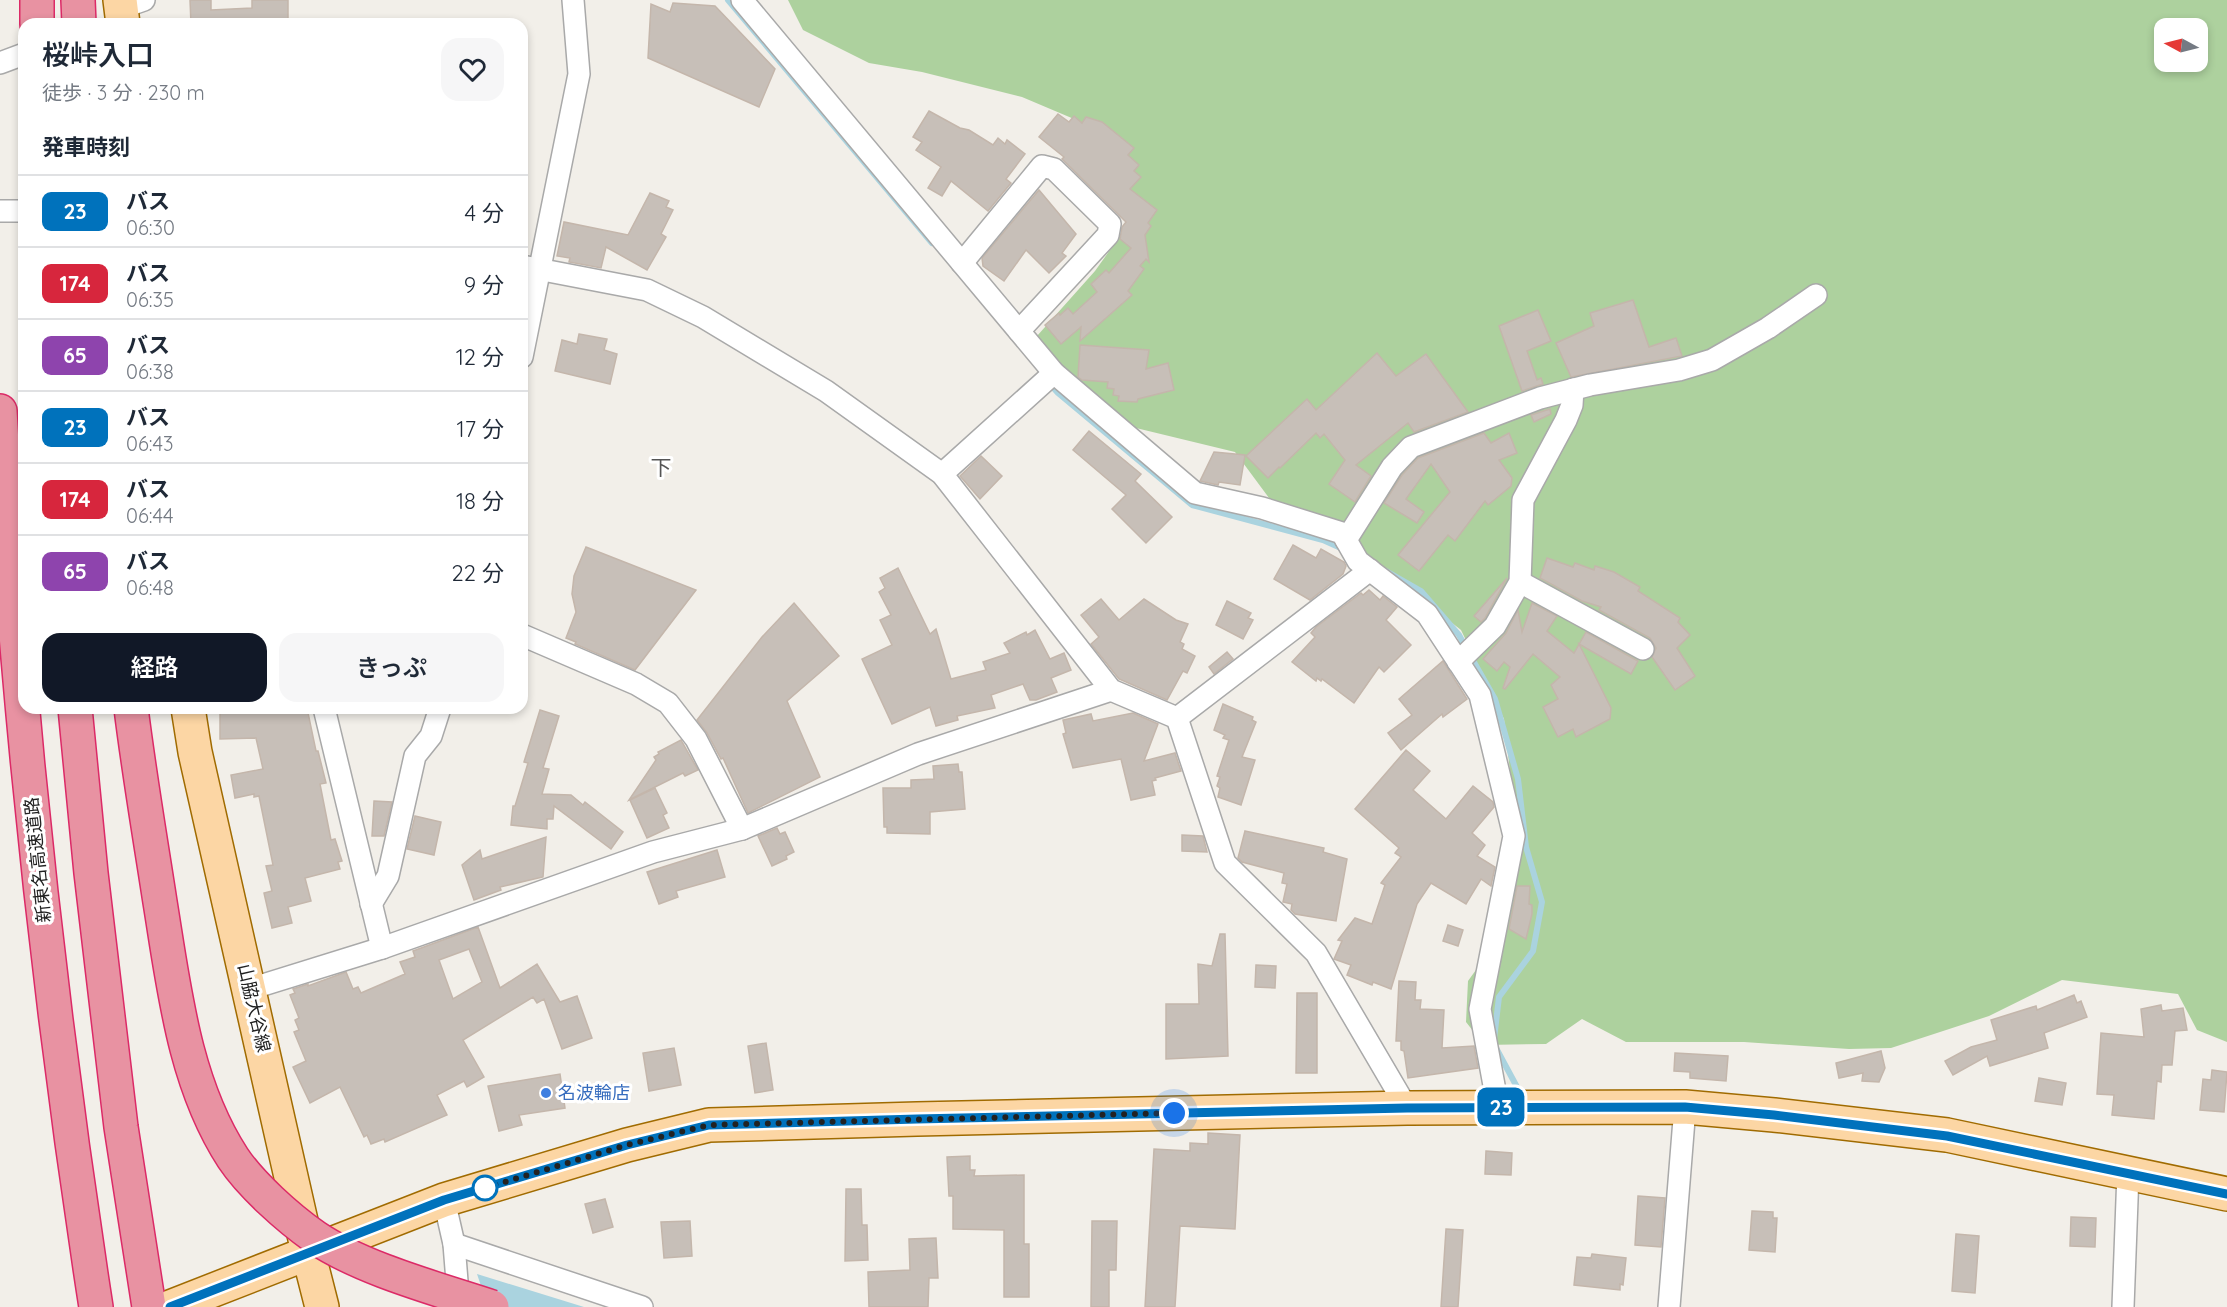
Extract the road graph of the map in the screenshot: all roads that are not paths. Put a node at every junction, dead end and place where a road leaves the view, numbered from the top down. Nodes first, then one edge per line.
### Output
1 (37, 0) edge
2 (78, 0) edge
3 (573, 0) edge
4 (742, 0) edge
5 (37, 18) edge
6 (79, 18) edge
7 (18, 56) edge
8 (0, 63) edge
9 (0, 211) edge
10 (18, 211) edge
11 (962, 263) junction
12 (531, 267) edge
13 (1816, 296) dead end
14 (528, 297) edge
15 (1019, 331) junction
16 (1054, 373) junction
17 (1573, 389) junction
18 (0, 411) edge
19 (942, 474) junction
20 (1346, 540) junction
21 (1370, 570) junction
22 (1520, 582) junction
23 (528, 638) edge
24 (1643, 650) dead end
25 (1459, 662) junction
26 (18, 666) edge
27 (1112, 690) junction
28 (23, 714) edge
29 (76, 714) edge
30 (132, 714) edge
31 (189, 714) edge
32 (325, 714) edge
33 (438, 714) edge
34 (1177, 718) junction
35 (742, 829) junction
36 (371, 904) junction
37 (382, 948) junction
38 (250, 989) junction
39 (1497, 1107) junction
40 (1685, 1107) junction
41 (1407, 1108) junction
42 (2128, 1173) junction
43 (2227, 1194) edge
44 (444, 1200) junction
45 (454, 1244) junction
46 (308, 1252) junction
47 (96, 1307) edge
48 (149, 1307) edge
49 (170, 1307) edge
50 (322, 1307) edge
51 (459, 1307) edge
52 (492, 1307) edge
53 (642, 1307) edge
54 (1669, 1307) edge
55 (2123, 1307) edge

1 - 5 highway
2 - 6 highway
3 - 12 street
4 - 11 street
7 - 8 street
9 - 10 street
11 - 15 street
11 - 15 street
12 - 14 street
12 - 19 street
13 - 17 street
15 - 16 street
16 - 19 street
16 - 20 street
17 - 20 street
17 - 22 street
18 - 26 highway, 新東名高速道路
19 - 27 street
20 - 21 street
21 - 25 street
21 - 34 street
22 - 24 street
22 - 25 street
23 - 35 street
25 - 39 street
27 - 34 street
27 - 35 street
28 - 47 highway, 新東名高速道路
29 - 48 highway
30 - 52 highway, bridge
31 - 38 main road, 山脇大谷線
32 - 36 street
33 - 36 street
34 - 41 street
35 - 37 street
36 - 37 street
37 - 38 street
38 - 46 main road, 山脇大谷線
39 - 40 main road
39 - 41 main road
40 - 42 main road
40 - 54 street
41 - 44 main road
42 - 43 main road
42 - 55 street
44 - 45 street
44 - 46 main road
45 - 51 street
45 - 53 street
46 - 49 main road
46 - 50 main road, 山脇大谷線

